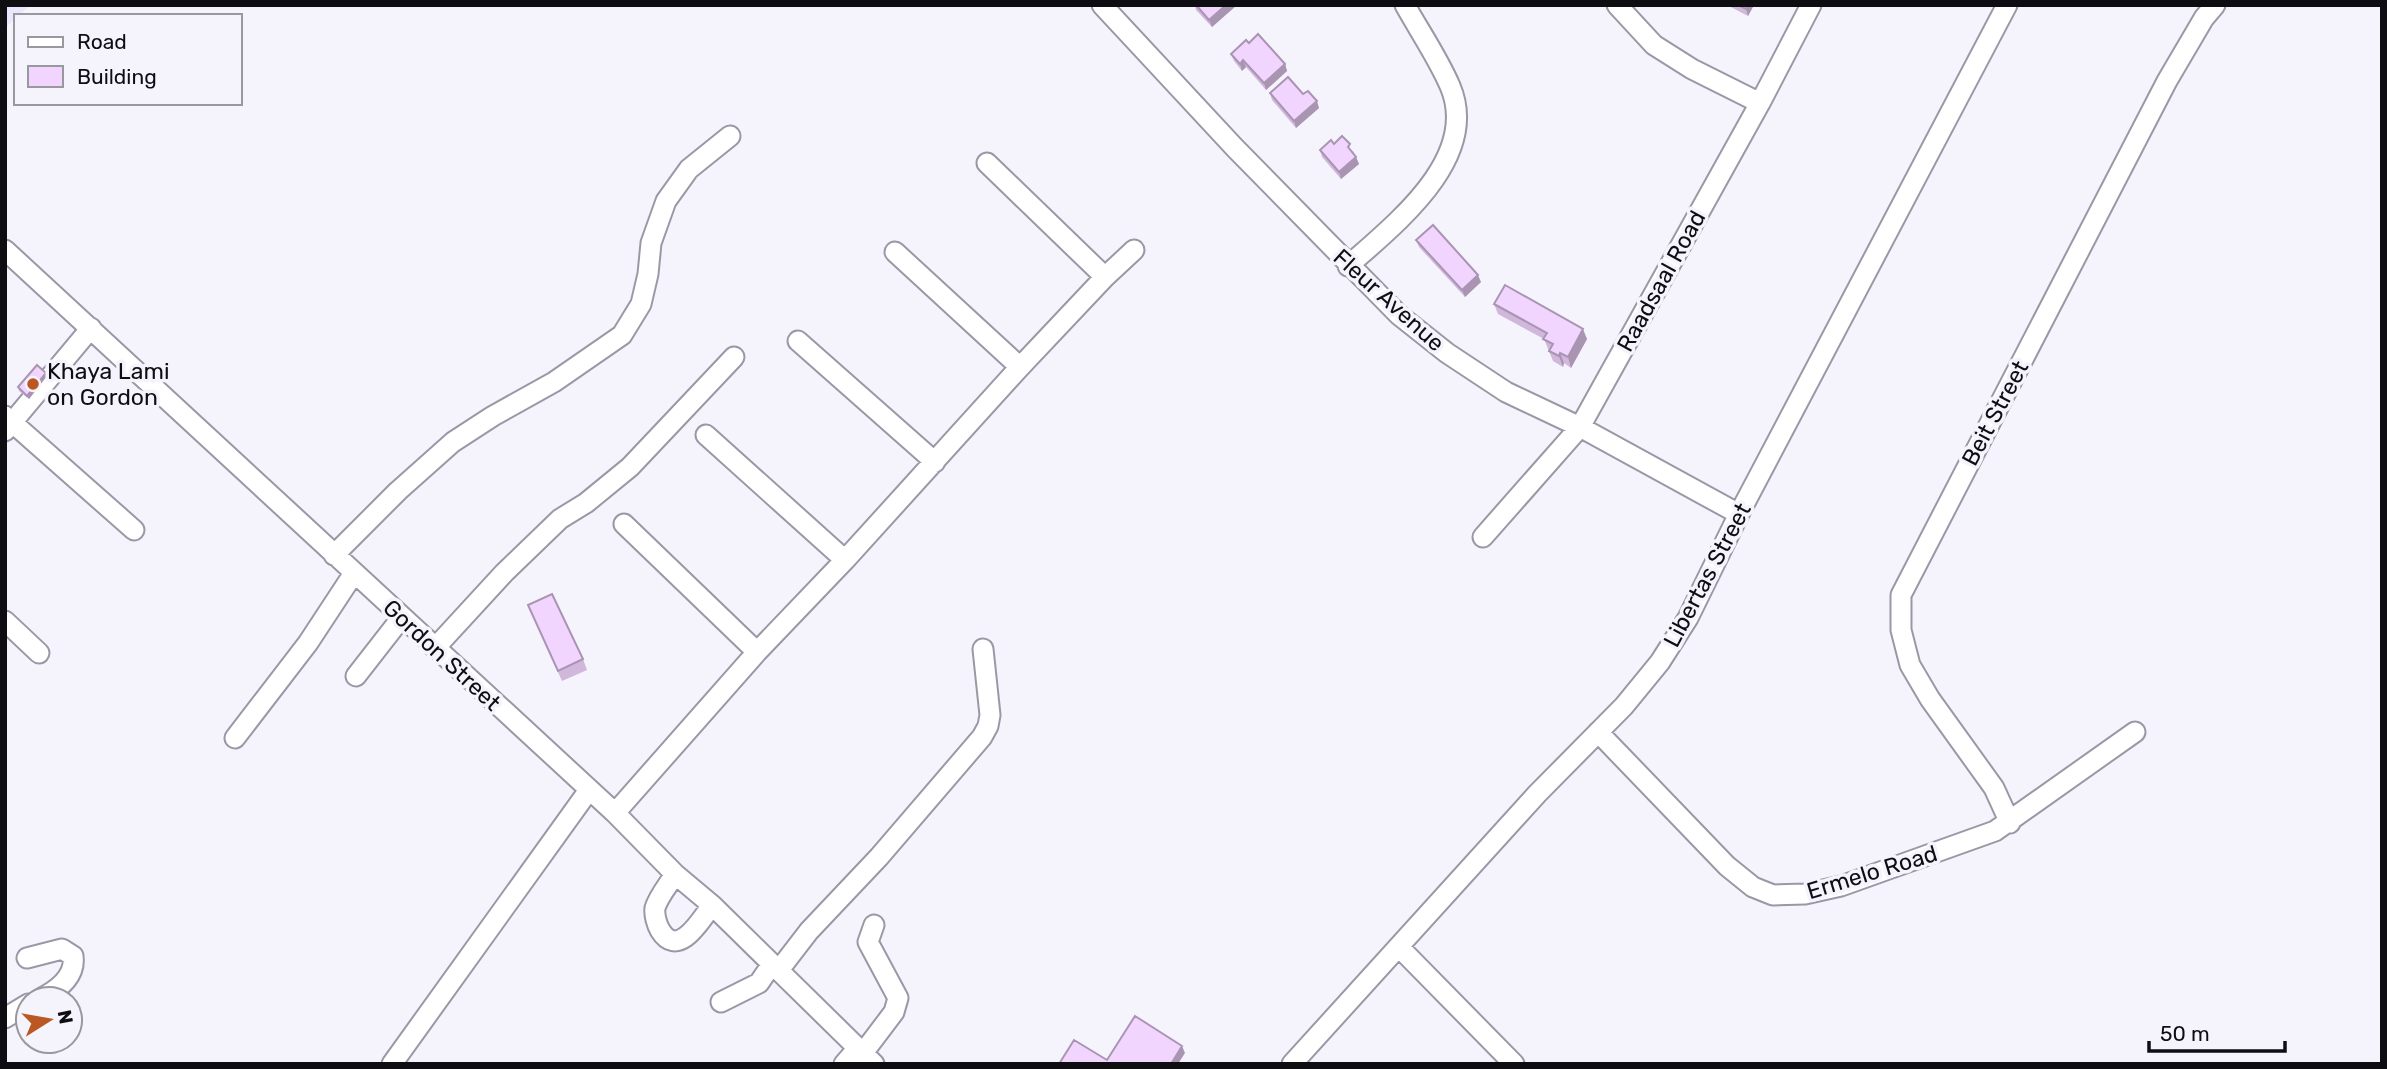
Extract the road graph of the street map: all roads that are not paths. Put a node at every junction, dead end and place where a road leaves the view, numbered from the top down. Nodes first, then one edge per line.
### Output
1 (1102, 5) edge
2 (1405, 5) edge
3 (1617, 5) edge
4 (1811, 5) edge
5 (2007, 5) edge
6 (2215, 5) edge
7 (1760, 103) junction
8 (730, 136) dead end
9 (987, 163) dead end
10 (5, 250) edge
11 (1134, 250) dead end
12 (894, 252) dead end
13 (1348, 266) junction
14 (1105, 277) junction
15 (91, 328) junction
16 (798, 341) dead end
17 (734, 357) dead end
18 (1020, 367) junction
19 (8, 424) edge
20 (1580, 427) junction
21 (706, 435) dead end
22 (935, 462) junction
23 (1740, 514) junction
24 (624, 524) dead end
25 (134, 530) dead end
26 (1483, 537) dead end
27 (334, 555) junction
28 (845, 560) junction
29 (354, 573) junction
30 (402, 617) junction
31 (5, 621) edge
32 (435, 648) junction
33 (983, 649) dead end
34 (757, 652) junction
35 (39, 653) dead end
36 (356, 676) dead end
37 (1598, 732) junction
38 (2135, 732) dead end
39 (235, 738) dead end
40 (589, 790) junction
41 (615, 813) junction
42 (2010, 823) junction
43 (676, 874) junction
44 (712, 905) junction
45 (874, 925) dead end
46 (1399, 947) junction
47 (27, 958) dead end
48 (776, 967) junction
49 (61, 985) edge
50 (721, 1002) dead end
51 (865, 1055) edge
52 (392, 1064) edge
53 (844, 1064) edge
54 (1292, 1064) edge
55 (1514, 1064) edge

1 - 13 street, Fleur Avenue
2 - 13 street
3 - 7 street
4 - 7 street, Raadsaal Road
5 - 23 street, Libertas Street
6 - 42 street, Beit Street
7 - 20 street, Raadsaal Road
8 - 27 street
9 - 14 street
10 - 15 street, Gordon Street
11 - 14 street
12 - 18 street
13 - 20 street, Fleur Avenue
14 - 18 street
15 - 19 street
15 - 27 street, Gordon Street
16 - 22 street
17 - 32 street
18 - 22 street
19 - 25 street
20 - 23 street, Fleur Avenue
20 - 26 street, Raadsaal Road
21 - 28 street
22 - 28 street
23 - 37 street, Libertas Street
24 - 34 street
27 - 29 street, Gordon Street
28 - 34 street
29 - 30 street, Gordon Street
29 - 39 street
30 - 32 street, Gordon Street
30 - 36 street
31 - 35 street
32 - 40 street, Gordon Street
33 - 48 street
34 - 41 street
37 - 42 street, Ermelo Road
37 - 46 street, Libertas Street
38 - 42 street, Ermelo Road
40 - 41 street, Gordon Street
40 - 52 street
41 - 43 street, Gordon Street
43 - 44 street, Gordon Street
43 - 44 street
44 - 48 street, Gordon Street
45 - 51 street
46 - 54 street, Libertas Street
46 - 55 street
47 - 49 street
48 - 50 street
48 - 51 street, Gordon Street
51 - 53 street

